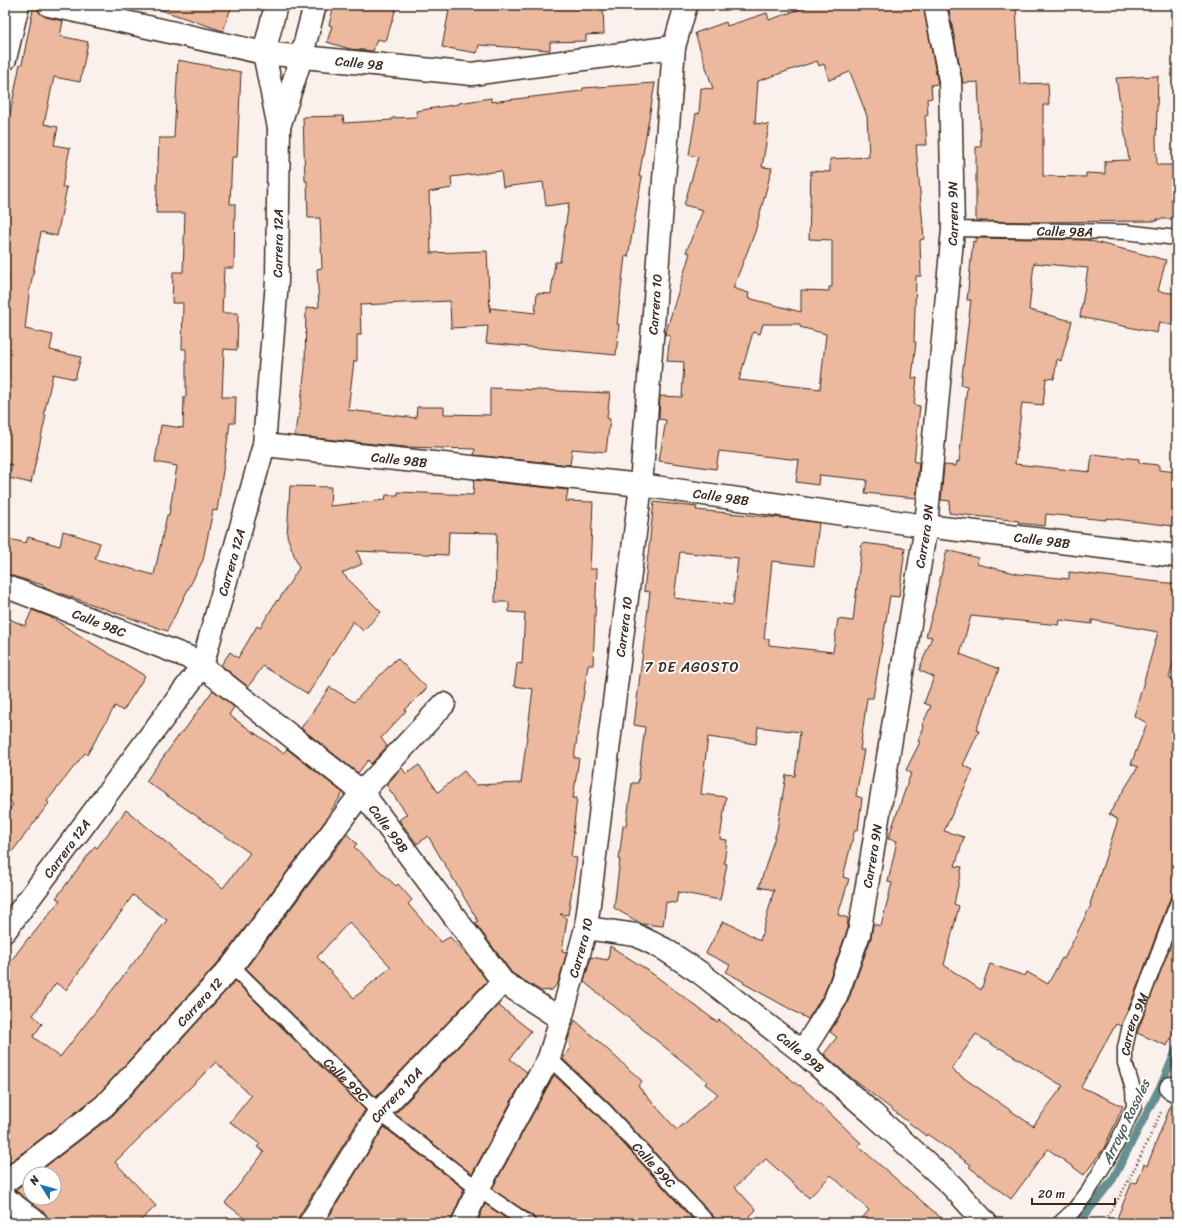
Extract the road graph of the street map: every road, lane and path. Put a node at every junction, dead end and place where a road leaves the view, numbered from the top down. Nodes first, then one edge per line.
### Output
1 (18, 5) edge
2 (49, 5) edge
3 (276, 5) edge
4 (315, 5) edge
5 (686, 5) edge
6 (935, 5) edge
7 (674, 47) junction
8 (264, 53) junction
9 (301, 58) junction
10 (5, 59) edge
11 (279, 128) junction
12 (953, 229) junction
13 (1177, 238) edge
14 (264, 445) junction
15 (642, 485) junction
16 (926, 526) junction
17 (1177, 556) edge
18 (5, 586) edge
19 (198, 663) junction
20 (444, 704) dead end
21 (362, 792) junction
22 (1177, 904) edge
23 (586, 928) junction
24 (5, 931) edge
25 (232, 966) junction
26 (503, 982) junction
27 (561, 1019) junction
28 (802, 1052) junction
29 (549, 1058) junction
30 (1174, 1090) edge
31 (379, 1112) junction
32 (5, 1182) edge
33 (478, 1189) junction
34 (5, 1198) edge
35 (37, 1223) edge
36 (310, 1223) edge
37 (463, 1223) edge
38 (528, 1223) edge
39 (708, 1223) edge
40 (986, 1223) edge
41 (1060, 1223) edge
42 (1103, 1223) edge

1 - 10 street
2 - 8 street, Calle 98
3 - 8 street, Carrera 12A
4 - 9 street, Carrera 12A
5 - 7 street, Carrera 10
6 - 12 street, Carrera 9N
7 - 9 street, Calle 98
7 - 15 street, Carrera 10
8 - 9 street, Calle 98
8 - 11 street, Carrera 12A
9 - 11 street, Carrera 12A
11 - 14 street, Carrera 12A
12 - 13 lane, Calle 98A
12 - 16 street, Carrera 9N
14 - 15 street, Calle 98B
14 - 19 street, Carrera 12A
15 - 16 street, Calle 98B
15 - 23 street, Carrera 10
16 - 17 street, Calle 98B
16 - 28 street, Carrera 9N
18 - 19 street, Calle 98C
19 - 21 street, Calle 99B
19 - 24 street, Carrera 12A
20 - 21 street, Carrera 12
21 - 25 street, Carrera 12
21 - 26 street, Calle 99B
22 - 41 lane, Carrera 9M
23 - 27 street, Carrera 10
23 - 28 street, Calle 99B
25 - 31 lane, Calle 99C
25 - 32 street, Carrera 12
26 - 27 street, Calle 99B
26 - 31 street, Carrera 10A
27 - 29 street, Carrera 10
28 - 40 street, Calle 99B
29 - 33 street, Carrera 10
29 - 39 lane, Calle 99C
30 - 42 path
31 - 33 lane, Calle 99C
31 - 36 street, Carrera 10A
33 - 37 street, Carrera 10
33 - 38 lane, Calle 99C
34 - 35 street

